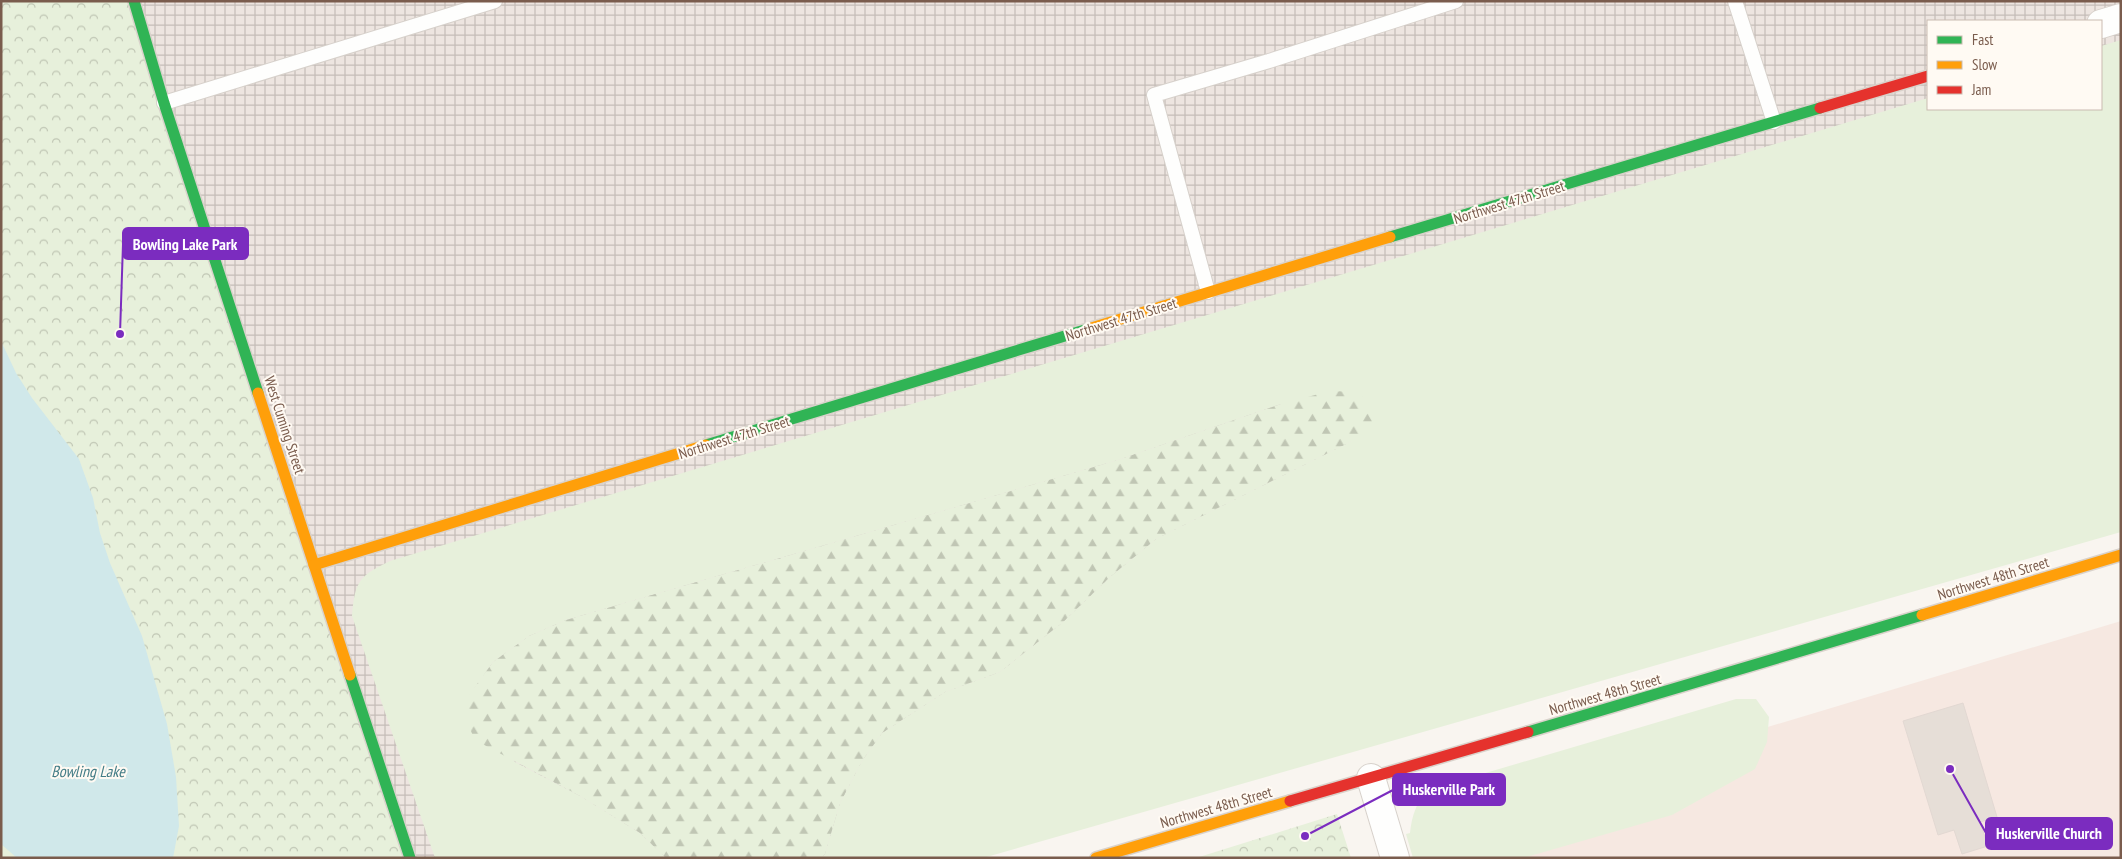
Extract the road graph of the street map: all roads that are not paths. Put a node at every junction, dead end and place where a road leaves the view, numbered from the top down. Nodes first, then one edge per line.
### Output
1 (134, 1) edge
2 (495, 1) edge
3 (1456, 1) edge
4 (1735, 1) edge
5 (2121, 18) edge
6 (2102, 24) edge
7 (1927, 76) edge
8 (164, 103) junction
9 (1774, 122) junction
10 (1208, 292) junction
11 (2121, 555) edge
12 (314, 565) junction
13 (1371, 778) junction
14 (410, 858) edge
15 (1096, 858) edge
16 (1395, 858) edge

1 - 8 street, West Cuming Street
2 - 8 lane
3 - 10 lane
4 - 9 lane
5 - 6 street
7 - 9 street, Northwest 47th Street
8 - 12 street, West Cuming Street
9 - 10 street, Northwest 47th Street
10 - 12 street, Northwest 47th Street
11 - 13 street, Northwest 48th Street
12 - 14 street, West Cuming Street
13 - 15 street, Northwest 48th Street
13 - 16 street

